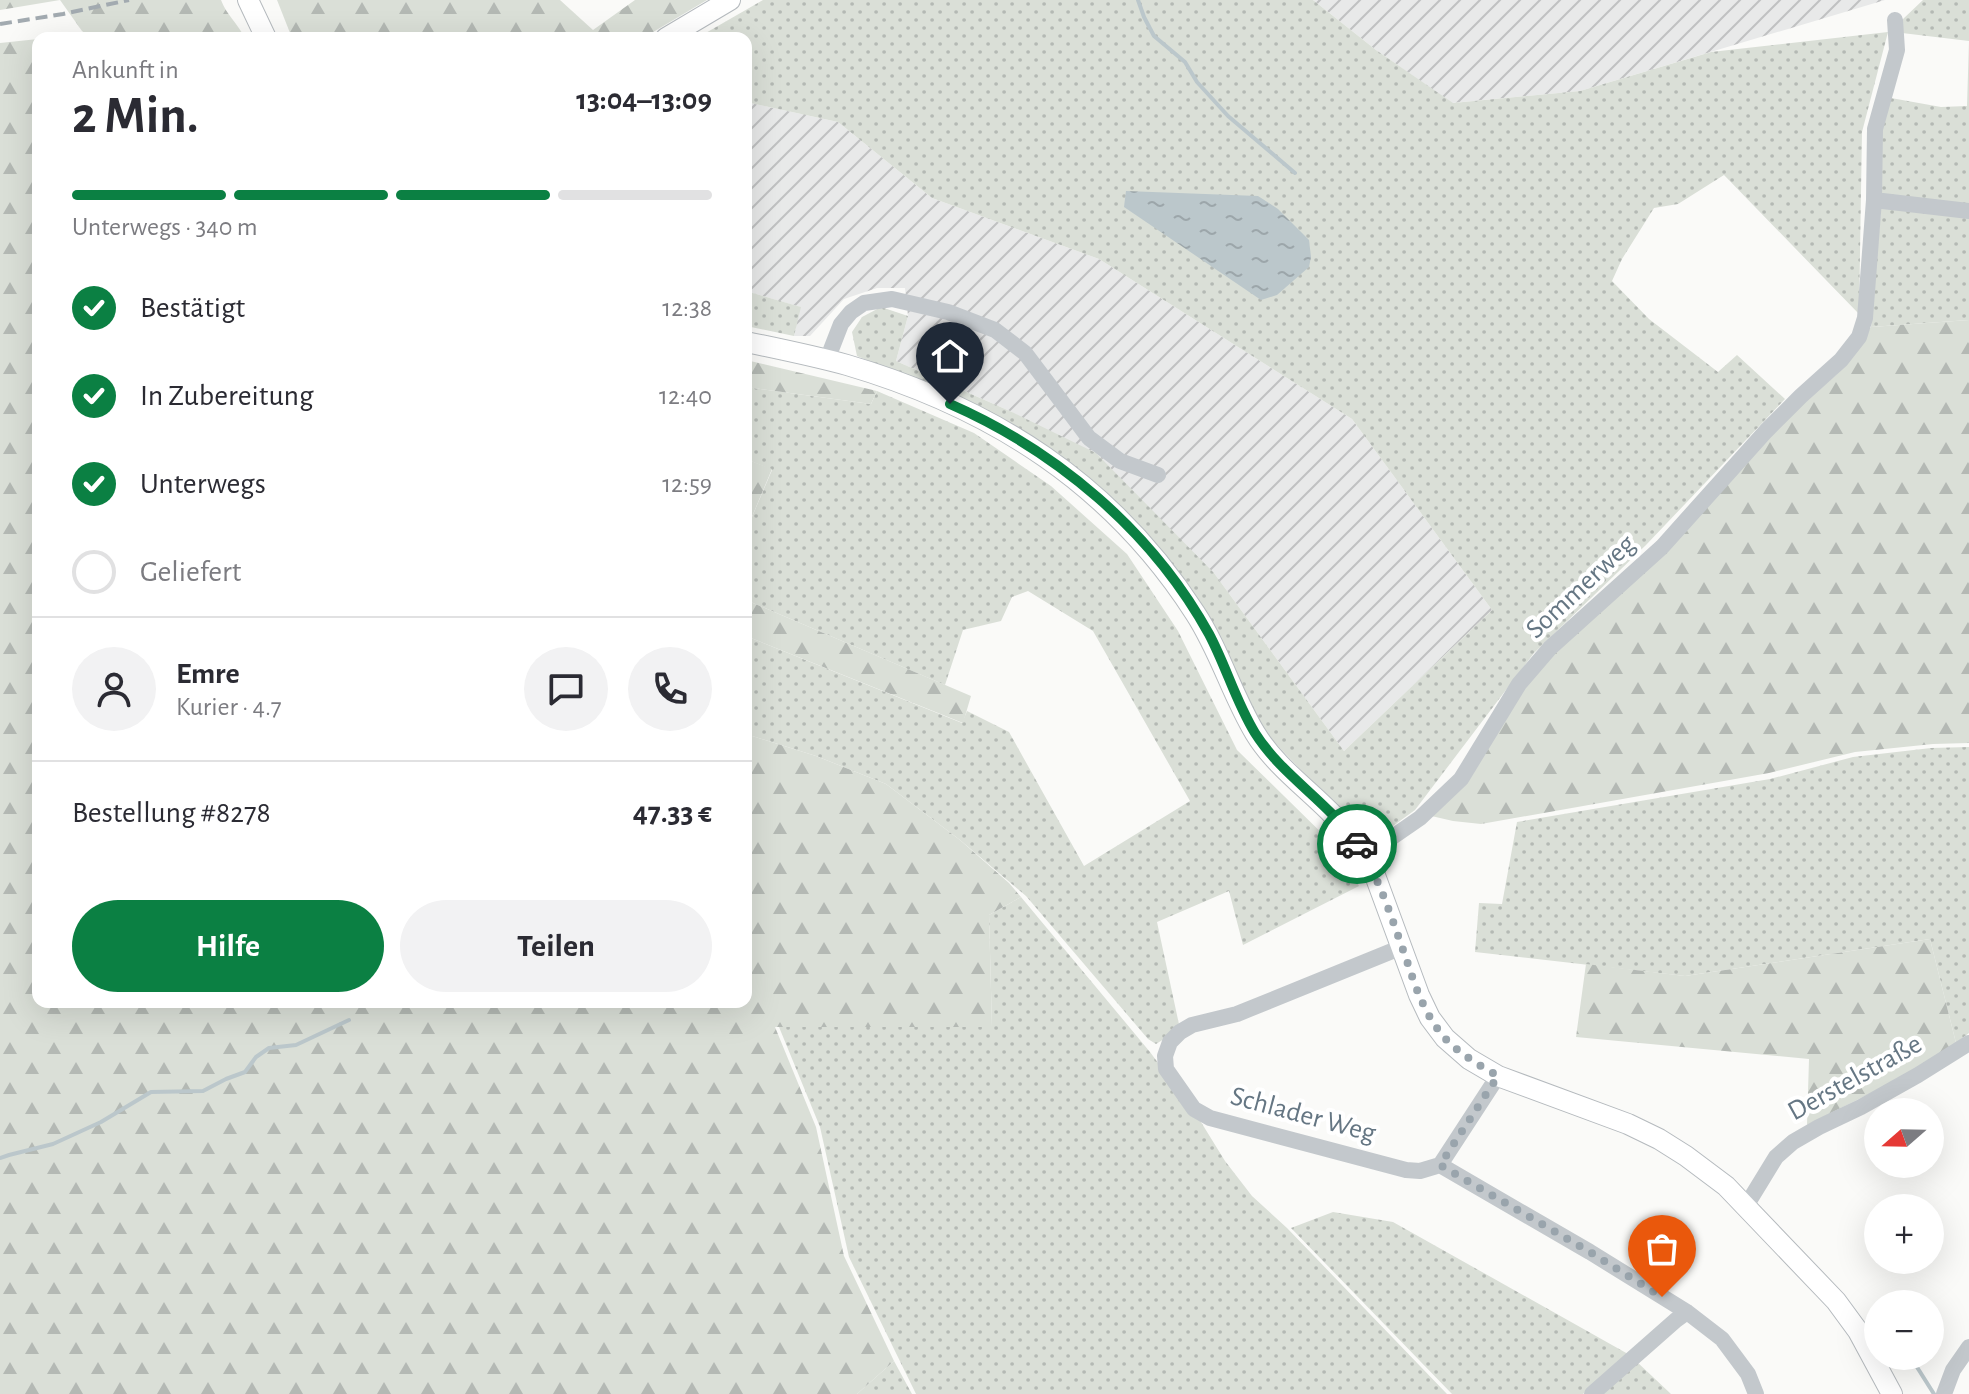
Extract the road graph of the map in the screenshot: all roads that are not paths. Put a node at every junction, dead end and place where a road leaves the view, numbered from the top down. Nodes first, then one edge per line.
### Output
1 (730, 0) edge
2 (248, 1) edge
3 (1895, 20) dead end
4 (263, 32) edge
5 (676, 32) edge
6 (1874, 200) junction
7 (1969, 211) edge
8 (752, 343) edge
9 (827, 360) junction
10 (1158, 475) dead end
11 (1365, 856) junction
12 (1402, 947) junction
13 (1969, 1043) edge
14 (1498, 1076) junction
15 (1440, 1165) junction
16 (1746, 1206) junction
17 (1687, 1312) junction
18 (1969, 1347) edge
19 (1961, 1372) edge
20 (1592, 1394) edge
21 (1756, 1394) edge
22 (1892, 1394) edge
23 (1944, 1394) edge

1 - 5 main road
2 - 4 main road
3 - 6 street, Sommerweg
6 - 7 street
6 - 11 street, Sommerweg
8 - 9 main road
9 - 10 street
9 - 11 main road
11 - 12 main road
12 - 14 main road
12 - 15 street, Schlader Weg
13 - 16 street, Derstelstraße
14 - 15 street
14 - 16 main road
15 - 17 street
16 - 22 main road
17 - 20 street
17 - 21 street
18 - 19 street
19 - 23 street

